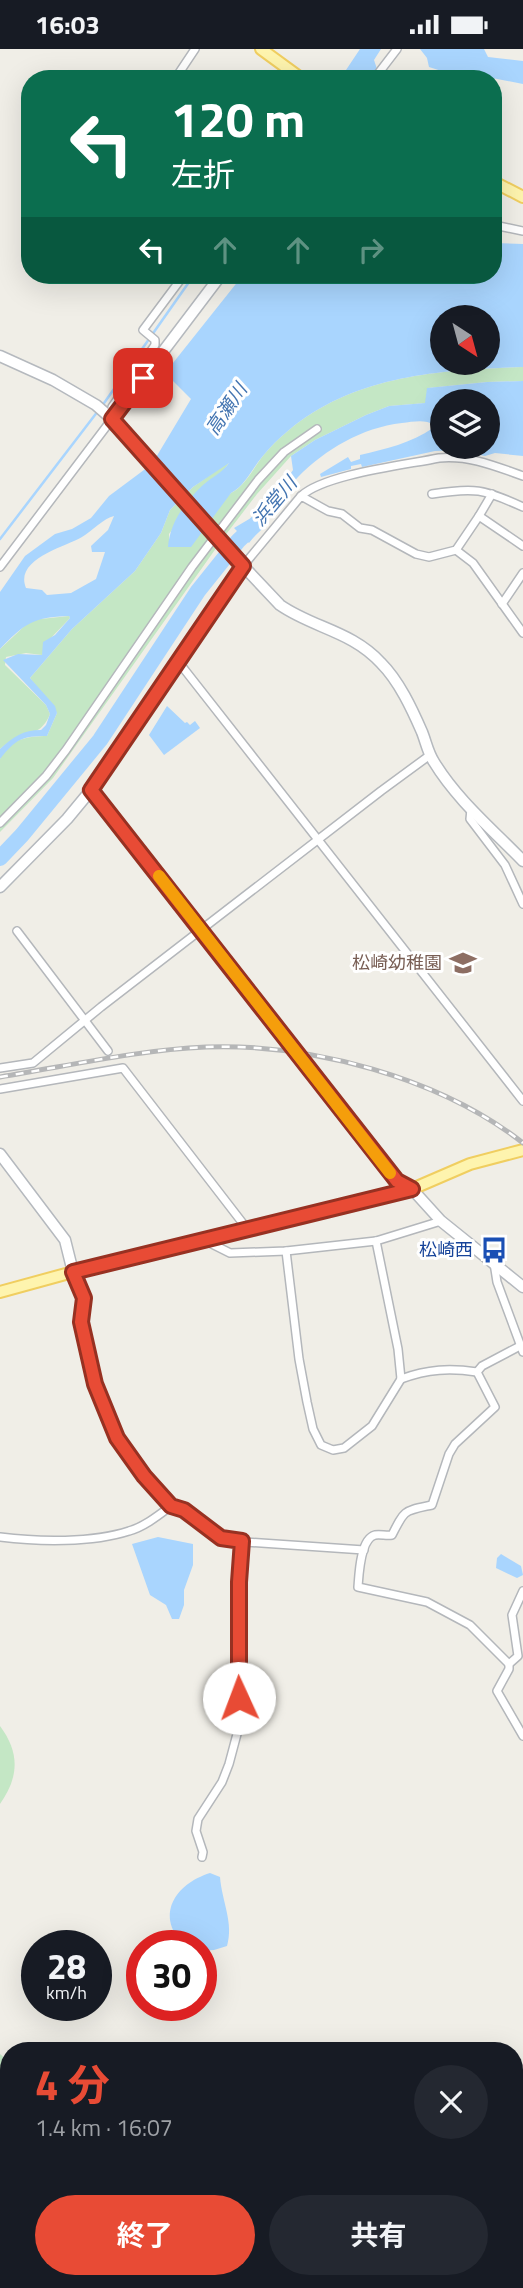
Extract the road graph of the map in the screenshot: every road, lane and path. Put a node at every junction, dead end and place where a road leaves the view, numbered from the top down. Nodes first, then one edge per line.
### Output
1 (195, 49) edge
2 (261, 49) edge
3 (395, 51) edge
4 (181, 70) edge
5 (290, 70) edge
6 (381, 70) edge
7 (502, 186) edge
8 (523, 197) edge
9 (502, 227) edge
10 (523, 231) edge
11 (177, 284) edge
12 (214, 284) edge
13 (0, 356) edge
14 (110, 418) junction
15 (317, 429) dead end
16 (523, 476) edge
17 (432, 494) dead end
18 (492, 494) junction
19 (301, 496) junction
20 (523, 507) edge
21 (479, 516) junction
22 (217, 537) junction
23 (523, 546) edge
24 (456, 550) junction
25 (243, 566) junction
26 (0, 567) edge
27 (523, 573) edge
28 (502, 604) junction
29 (523, 633) edge
30 (177, 660) junction
31 (430, 755) junction
32 (91, 790) junction
33 (471, 809) junction
34 (0, 823) edge
35 (320, 840) junction
36 (523, 861) edge
37 (0, 887) edge
38 (523, 904) edge
39 (202, 929) junction
40 (17, 931) dead end
41 (86, 1021) junction
42 (108, 1051) dead end
43 (0, 1068) edge
44 (0, 1089) edge
45 (523, 1101) edge
46 (523, 1150) edge
47 (0, 1154) edge
48 (412, 1189) junction
49 (441, 1221) junction
50 (248, 1230) junction
51 (206, 1241) junction
52 (376, 1241) junction
53 (286, 1251) junction
54 (493, 1262) junction
55 (73, 1272) junction
56 (523, 1287) edge
57 (0, 1292) edge
58 (522, 1349) edge
59 (477, 1372) junction
60 (401, 1379) junction
61 (171, 1506) junction
62 (0, 1537) edge
63 (242, 1541) junction
64 (364, 1550) junction
65 (523, 1591) edge
66 (509, 1664) junction
67 (523, 1736) edge
68 (202, 1857) dead end

1 - 4 street
2 - 5 main road
3 - 6 street
7 - 8 main road
9 - 10 street
11 - 14 street
12 - 14 street
13 - 14 street
14 - 22 street
14 - 26 street
15 - 22 street
16 - 19 street
17 - 18 street
18 - 20 street
18 - 21 street
19 - 24 street
19 - 25 street
21 - 23 street
21 - 24 street
22 - 25 street
22 - 34 street
24 - 28 street
25 - 30 street
25 - 31 street
27 - 28 street
28 - 29 street
30 - 32 street
30 - 35 street
31 - 33 street
31 - 35 street
32 - 37 street
32 - 39 street
33 - 36 street
33 - 38 street
35 - 39 street
35 - 45 street
39 - 41 street
39 - 48 street
40 - 41 street
41 - 42 street
41 - 43 street
44 - 50 street
46 - 48 main road
47 - 55 street
48 - 49 street
48 - 50 main road
49 - 52 street
49 - 54 street
50 - 51 main road
51 - 53 street
51 - 55 main road
52 - 53 street
52 - 60 street
53 - 60 street
54 - 56 street
54 - 58 street
55 - 57 main road
55 - 61 street
58 - 59 street
59 - 60 street
59 - 64 street
61 - 62 street
61 - 63 street
63 - 64 street
63 - 68 street
64 - 66 street
65 - 66 street
66 - 67 street

